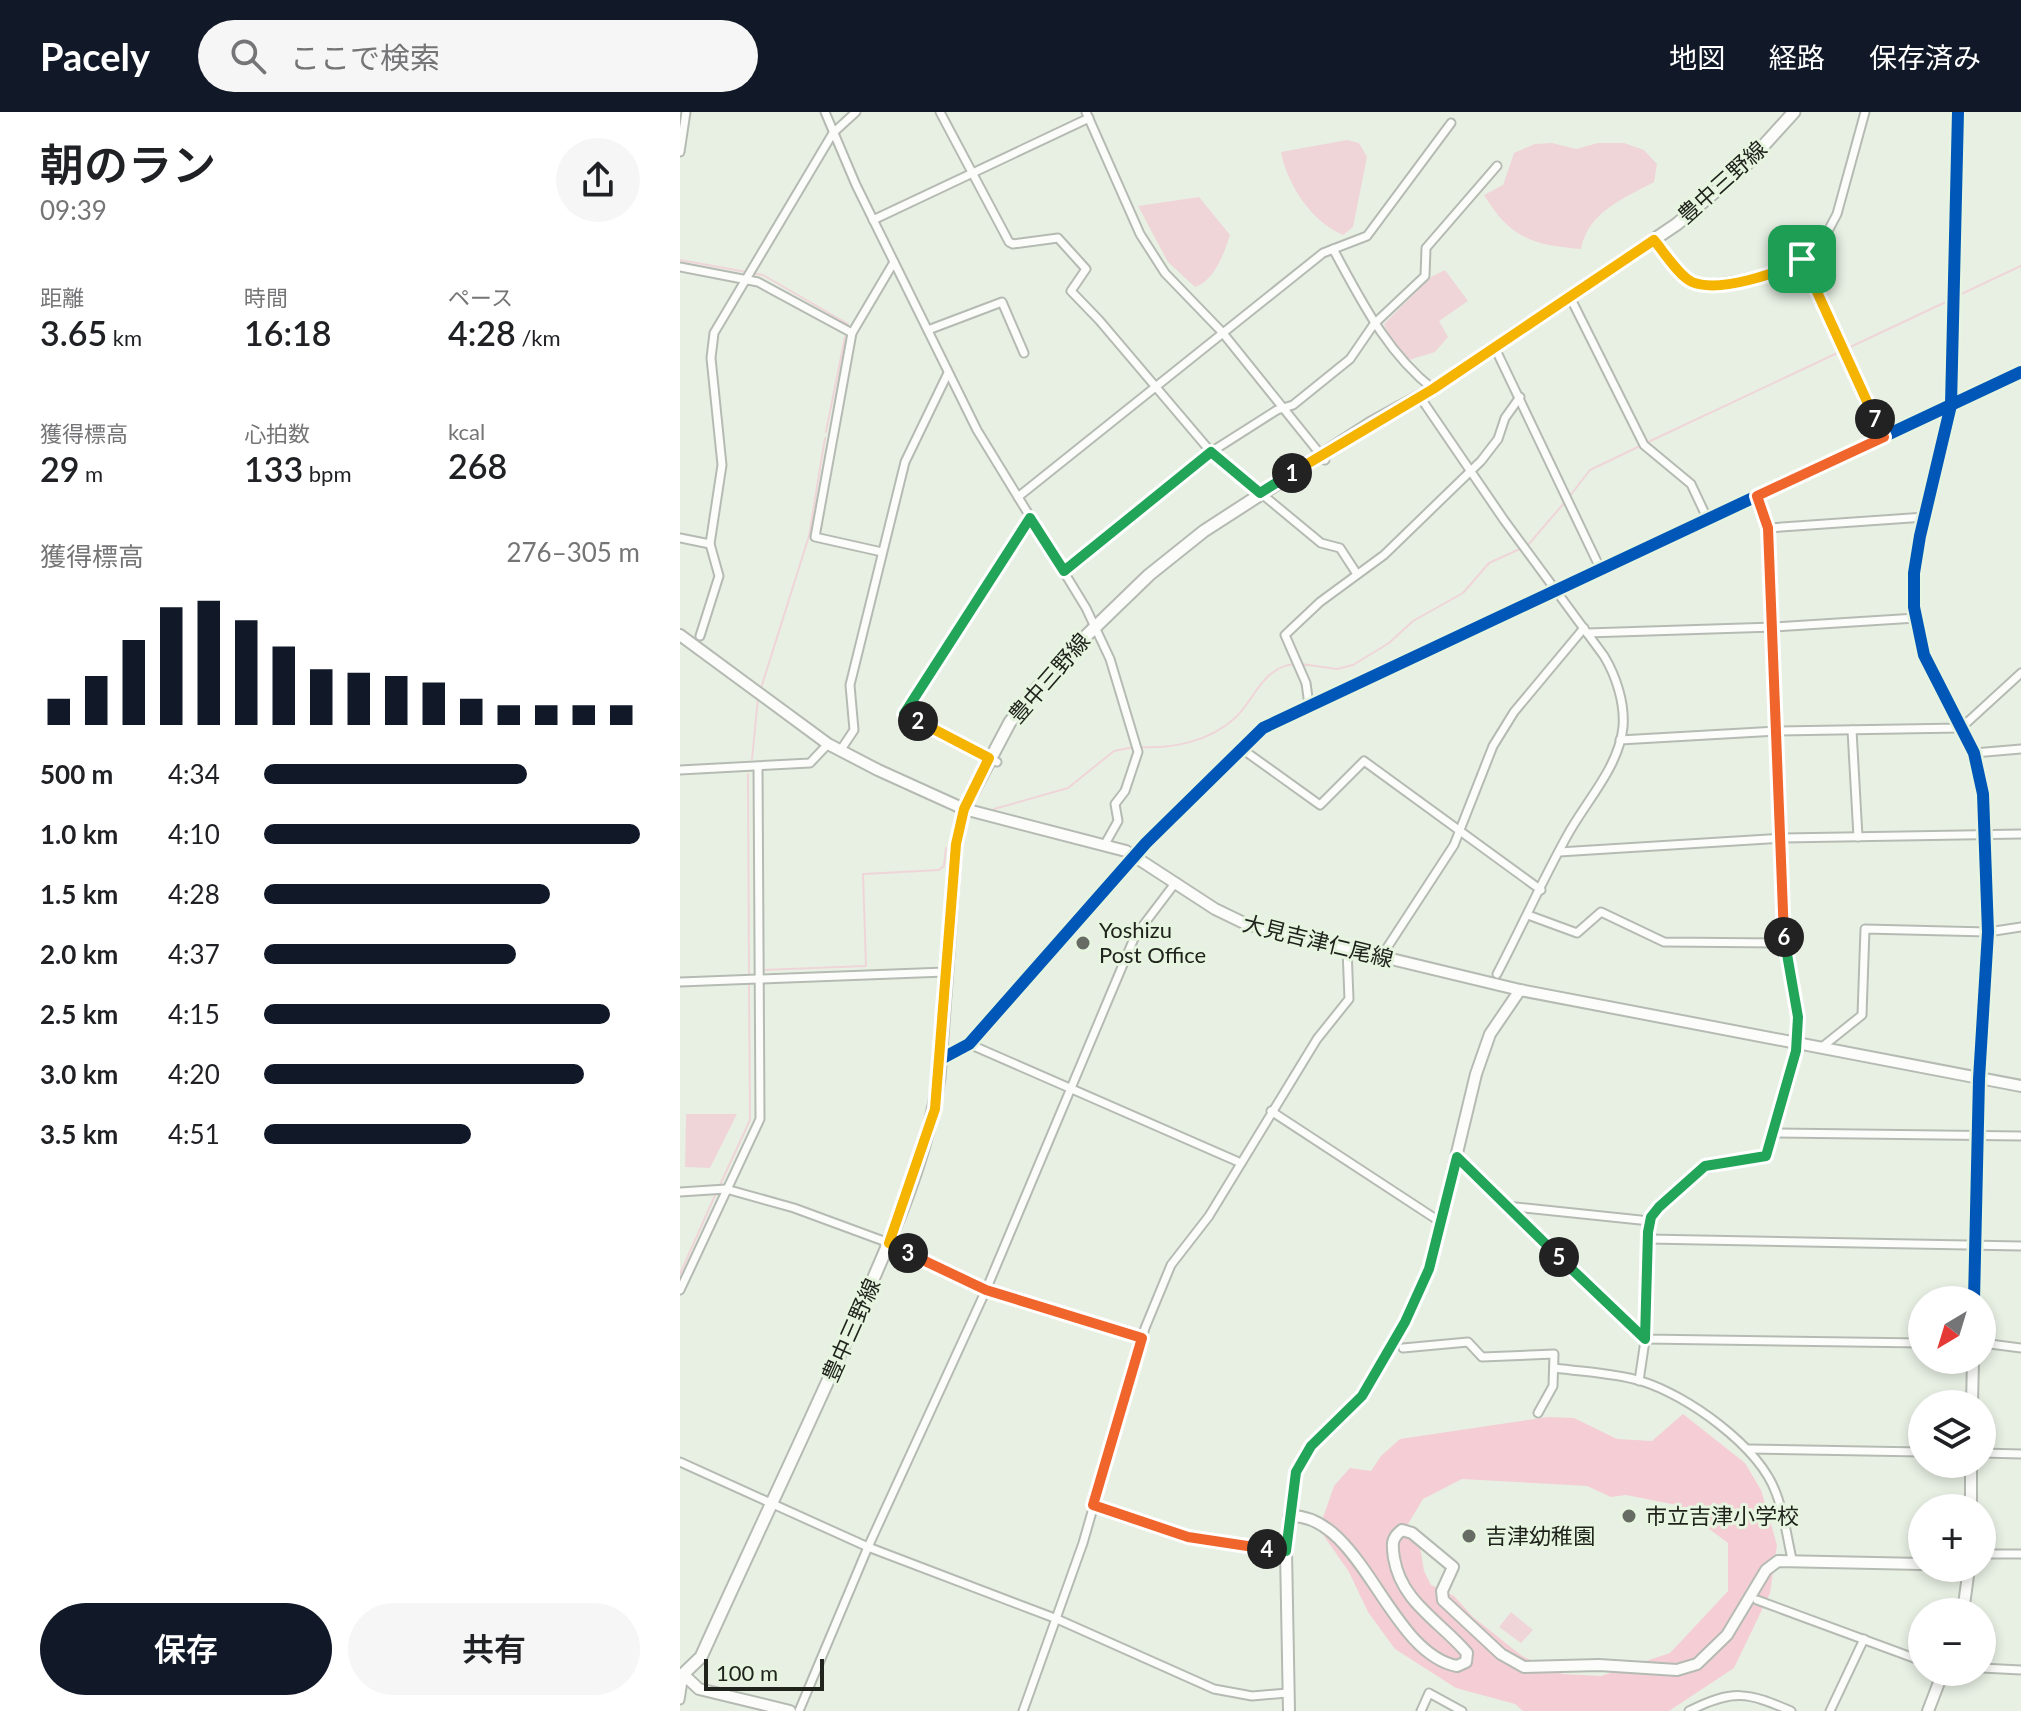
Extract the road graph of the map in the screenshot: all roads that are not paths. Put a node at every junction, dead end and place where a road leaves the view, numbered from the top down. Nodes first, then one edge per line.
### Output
1 (686, 112) edge
2 (825, 112) edge
3 (856, 112) edge
4 (940, 112) edge
5 (1794, 112) edge
6 (1865, 112) edge
7 (1958, 112) edge
8 (1087, 115) edge
9 (1451, 123) dead end
10 (833, 133) junction
11 (680, 152) edge
12 (1497, 166) dead end
13 (973, 172) junction
14 (873, 220) junction
15 (1654, 240) junction
16 (1333, 249) junction
17 (1802, 259) junction
18 (894, 262) junction
19 (680, 267) edge
20 (750, 278) junction
21 (1570, 297) junction
22 (1374, 324) junction
23 (928, 330) junction
24 (852, 333) junction
25 (1223, 333) junction
26 (1495, 348) junction
27 (1024, 353) dead end
28 (2021, 372) edge
29 (948, 373) junction
30 (1155, 386) junction
31 (1433, 389) junction
32 (1420, 397) junction
33 (1520, 397) junction
34 (1951, 405) junction
35 (1283, 408) junction
36 (1884, 437) junction
37 (1211, 452) junction
38 (1323, 457) junction
39 (1469, 470) junction
40 (1260, 493) junction
41 (1757, 496) junction
42 (1018, 497) junction
43 (1925, 517) junction
44 (1030, 518) junction
45 (1708, 520) junction
46 (1768, 528) junction
47 (680, 538) edge
48 (710, 544) junction
49 (882, 552) junction
50 (1600, 568) junction
51 (1064, 571) junction
52 (1357, 574) junction
53 (1555, 590) junction
54 (1916, 618) junction
55 (1096, 626) junction
56 (1774, 627) junction
57 (1585, 630) junction
58 (680, 635) edge
59 (700, 636) dead end
60 (2021, 673) edge
61 (1309, 705) junction
62 (1961, 728) junction
63 (1852, 730) junction
64 (1777, 731) junction
65 (1620, 740) junction
66 (828, 744) junction
67 (1242, 749) junction
68 (2021, 749) edge
69 (840, 751) junction
70 (1974, 753) junction
71 (993, 760) junction
72 (758, 766) junction
73 (680, 770) edge
74 (964, 809) junction
75 (1460, 828) junction
76 (2021, 834) edge
77 (1985, 836) junction
78 (1858, 837) junction
79 (1783, 838) junction
80 (1105, 844) junction
81 (1559, 852) junction
82 (1136, 855) junction
83 (1176, 882) junction
84 (1541, 890) junction
85 (1528, 915) junction
86 (2021, 927) edge
87 (1988, 932) junction
88 (1784, 943) junction
89 (1347, 949) junction
90 (1050, 950) joint
91 (1380, 958) junction
92 (945, 972) junction
93 (1497, 974) dead end
94 (759, 980) junction
95 (680, 982) edge
96 (1520, 990) junction
97 (969, 1044) junction
98 (1796, 1044) junction
99 (1820, 1049) junction
100 (941, 1059) junction
101 (1979, 1079) junction
102 (2021, 1086) edge
103 (1069, 1088) junction
104 (1271, 1111) junction
105 (1773, 1133) junction
106 (1978, 1136) junction
107 (2021, 1136) edge
108 (1457, 1157) junction
109 (1241, 1163) junction
110 (726, 1189) junction
111 (680, 1192) edge
112 (1506, 1206) junction
113 (1650, 1221) junction
114 (1442, 1223) junction
115 (1648, 1239) junction
116 (889, 1243) junction
117 (1976, 1243) junction
118 (2021, 1246) edge
119 (1974, 1286) edge
120 (680, 1290) edge
121 (986, 1290) junction
122 (1142, 1338) junction
123 (1645, 1339) junction
124 (1908, 1343) edge
125 (1996, 1345) edge
126 (1403, 1348) dead end
127 (2021, 1348) edge
128 (1555, 1368) junction
129 (1639, 1381) junction
130 (1538, 1413) dead end
131 (1748, 1449) junction
132 (1908, 1452) edge
133 (1996, 1453) edge
134 (2021, 1454) edge
135 (680, 1462) edge
136 (770, 1503) junction
137 (1093, 1505) junction
138 (1289, 1516) junction
139 (868, 1547) junction
140 (1286, 1551) junction
141 (1996, 1554) edge
142 (2021, 1554) edge
143 (1792, 1559) junction
144 (1908, 1563) edge
145 (1757, 1600) dead end
146 (1057, 1619) junction
147 (1864, 1639) junction
148 (1908, 1656) edge
149 (1996, 1669) edge
150 (2021, 1670) edge
151 (682, 1676) edge
152 (1938, 1686) edge
153 (1287, 1693) junction
154 (680, 1700) edge
155 (790, 1711) edge
156 (799, 1711) edge
157 (1023, 1711) edge
158 (1289, 1711) edge
159 (1421, 1711) edge
160 (1462, 1711) edge
161 (1689, 1711) edge
162 (1791, 1711) edge
163 (1830, 1711) edge
164 (1928, 1711) edge

1 - 11 street
2 - 10 street
3 - 10 street
4 - 13 street
5 - 15 main road, 豊中三野線
6 - 17 street
7 - 34 street
8 - 13 street
8 - 25 street
9 - 16 street
10 - 14 street
10 - 20 street
12 - 22 street
13 - 14 street
13 - 30 street
14 - 18 street
15 - 17 street
15 - 21 main road, 豊中三野線
16 - 22 street
16 - 25 street
17 - 36 street
18 - 23 street
18 - 24 street
19 - 20 street
20 - 24 street
20 - 48 street
21 - 26 main road, 豊中三野線
21 - 45 street
22 - 31 street
22 - 35 street
23 - 27 street
23 - 29 street
24 - 49 street
25 - 30 street
25 - 35 street
26 - 31 main road, 豊中三野線
26 - 33 street
28 - 34 street
29 - 42 street
29 - 49 street
30 - 37 street
30 - 42 street
31 - 32 main road, 豊中三野線
32 - 38 main road, 豊中三野線
32 - 39 street
33 - 39 street
33 - 50 street
34 - 36 street
34 - 43 street
35 - 37 street
35 - 38 street
36 - 41 street
37 - 40 street
37 - 51 street
38 - 40 main road, 豊中三野線
39 - 52 street
39 - 53 street
40 - 52 street
40 - 55 main road, 豊中三野線
41 - 45 street
41 - 46 street
42 - 44 street
43 - 46 street
43 - 54 street
44 - 51 street
44 - 71 street
45 - 50 street
46 - 56 street
47 - 48 street
48 - 59 street
49 - 69 street
50 - 53 street
51 - 55 street
52 - 61 street
53 - 57 street
53 - 61 street
54 - 56 street
54 - 62 street
55 - 71 main road, 豊中三野線
55 - 80 street
56 - 57 street
56 - 64 street
57 - 65 street
57 - 75 street
58 - 66 street, 大見吉津仁尾線
60 - 62 street
61 - 67 street
62 - 63 street
62 - 70 street
63 - 64 street
63 - 78 street
64 - 65 street
64 - 79 street
65 - 81 street
66 - 69 street, 大見吉津仁尾線
66 - 72 street
67 - 75 street
67 - 82 street
68 - 70 street
69 - 74 street, 大見吉津仁尾線
70 - 77 street
71 - 74 main road, 豊中三野線
72 - 73 street
72 - 94 street
74 - 80 street, 大見吉津仁尾線
74 - 92 main road, 豊中三野線
75 - 84 street
75 - 91 street
76 - 77 street
77 - 78 street
77 - 87 street
78 - 79 street
79 - 81 street
79 - 88 street
80 - 82 street, 大見吉津仁尾線
81 - 84 street
82 - 83 street, 大見吉津仁尾線
82 - 90 street
83 - 89 street, 大見吉津仁尾線
83 - 103 street
84 - 85 street
85 - 88 street
85 - 93 street
86 - 87 street
87 - 99 street
87 - 101 street
88 - 98 street
89 - 91 street, 大見吉津仁尾線
89 - 104 street
90 - 97 street
91 - 96 street, 大見吉津仁尾線
92 - 94 street
92 - 100 main road, 豊中三野線
94 - 95 street
94 - 110 street
96 - 98 street, 大見吉津仁尾線
96 - 108 street
97 - 100 street
97 - 103 street
98 - 99 street, 大見吉津仁尾線
98 - 105 street
99 - 101 street, 大見吉津仁尾線
100 - 116 main road, 豊中三野線
101 - 102 street, 大見吉津仁尾線
101 - 106 street
103 - 109 street
103 - 121 street
104 - 109 street
104 - 114 street
105 - 106 street
105 - 113 street
106 - 107 street
106 - 117 street
108 - 112 street
108 - 114 street
109 - 122 street
110 - 111 street
110 - 116 street
110 - 120 street
112 - 113 street
112 - 123 street
113 - 115 street
114 - 138 street
115 - 117 street
115 - 123 street
116 - 121 street
116 - 136 main road, 豊中三野線
117 - 118 street
117 - 119 street
121 - 122 street
121 - 139 street
122 - 137 street
123 - 124 street
123 - 129 street
125 - 127 street
126 - 128 street
128 - 129 street
128 - 130 street
129 - 131 street
131 - 132 street
131 - 143 street
133 - 134 street
135 - 136 street
136 - 139 street
136 - 151 main road, 豊中三野線
137 - 140 street
137 - 146 street
138 - 140 street
138 - 143 street
139 - 146 street
139 - 156 street
140 - 153 street
141 - 142 street
143 - 144 street
145 - 147 street
146 - 153 street
146 - 157 street
147 - 148 street
147 - 163 street
149 - 150 street
151 - 154 street
151 - 155 street
152 - 164 street
153 - 158 street
159 - 160 street
161 - 162 street

